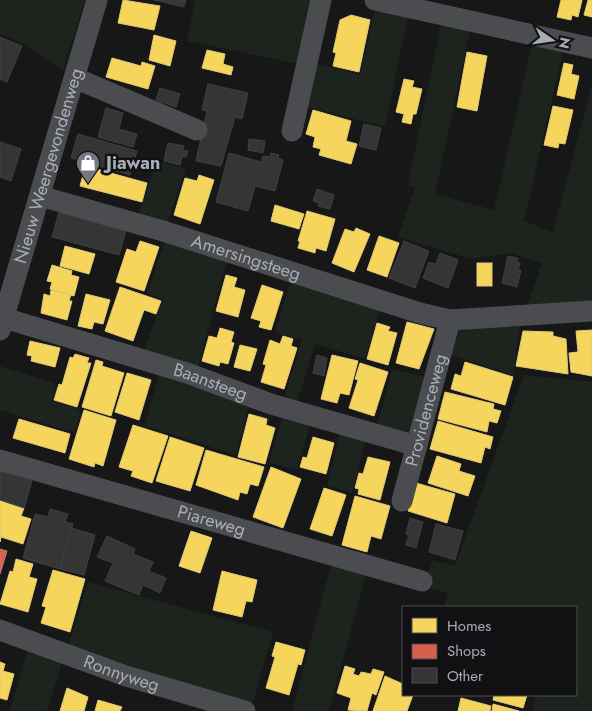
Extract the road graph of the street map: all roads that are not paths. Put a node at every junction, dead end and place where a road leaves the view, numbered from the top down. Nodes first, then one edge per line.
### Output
1 (97, 0) edge
2 (321, 0) edge
3 (375, 0) edge
4 (592, 48) edge
5 (75, 78) junction
6 (197, 130) dead end
7 (292, 131) dead end
8 (40, 196) junction
9 (592, 311) edge
10 (450, 320) junction
11 (2, 324) edge
12 (417, 446) junction
13 (0, 460) edge
14 (402, 501) dead end
15 (422, 581) dead end
16 (0, 630) edge
17 (245, 711) edge

1 - 5 street, Nieuw Weergevondenweg
2 - 7 street
3 - 4 street
5 - 6 street
5 - 8 street, Nieuw Weergevondenweg
8 - 10 street, Amersingsteeg
8 - 11 street, Nieuw Weergevondenweg
9 - 10 street, Amersingsteeg
10 - 12 street, Providenceweg
11 - 12 street, Baansteeg
12 - 14 street, Providenceweg
13 - 15 street, Piareweg
16 - 17 street, Ronnyweg

